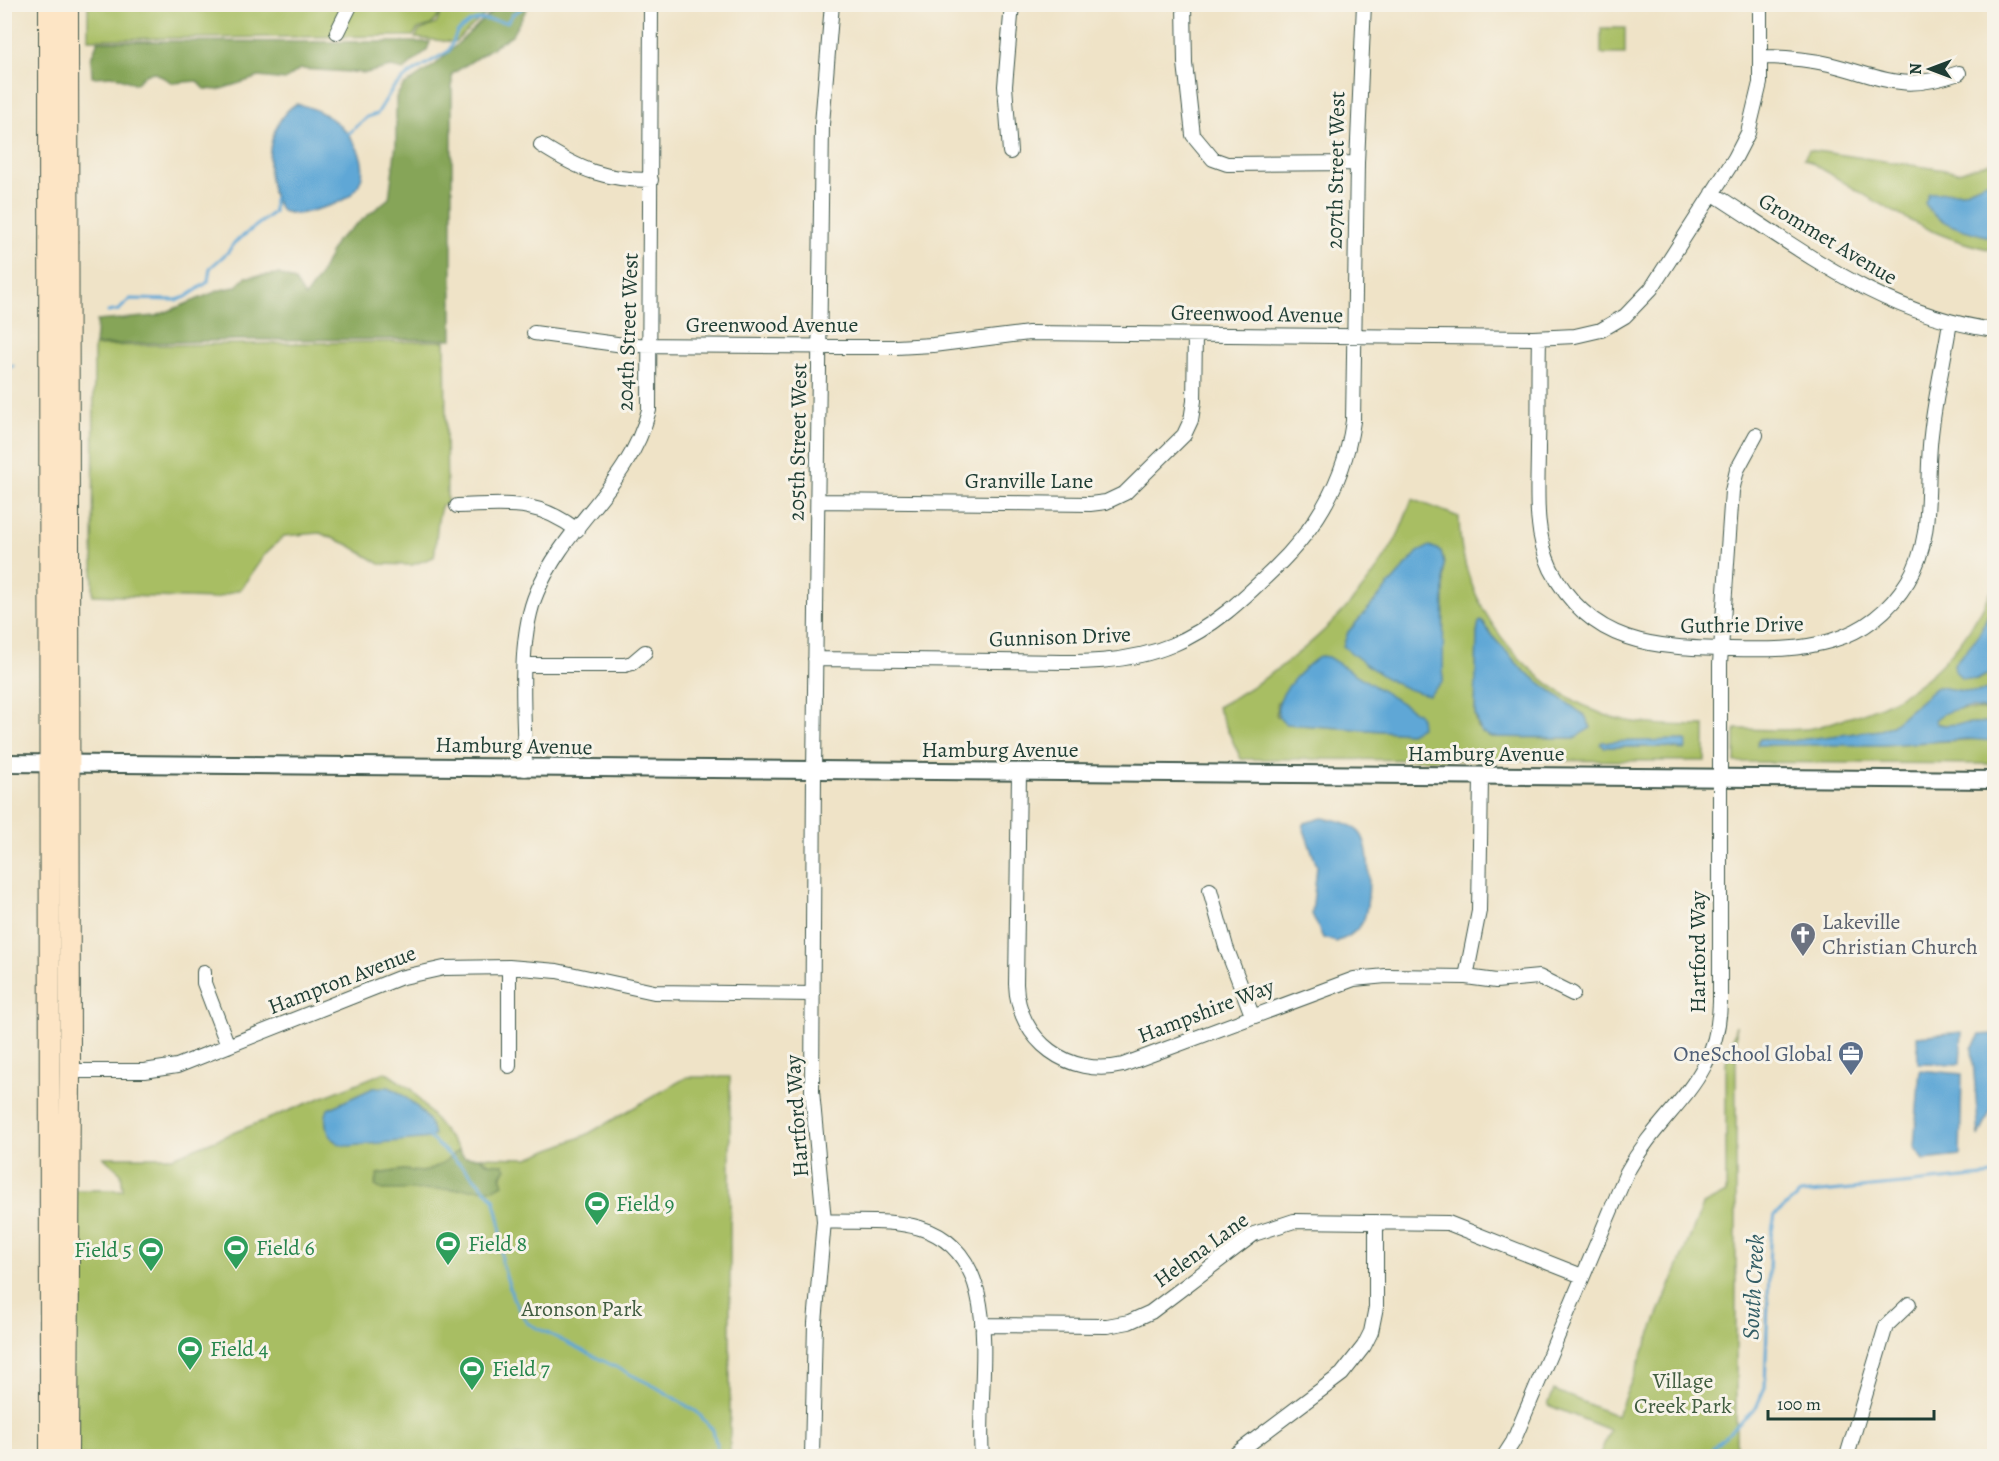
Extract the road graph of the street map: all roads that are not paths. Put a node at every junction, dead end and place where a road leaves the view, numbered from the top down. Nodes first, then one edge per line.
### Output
1 (49, 4) edge
2 (68, 4) edge
3 (351, 4) edge
4 (651, 4) edge
5 (832, 4) edge
6 (1012, 4) edge
7 (1184, 4) edge
8 (1364, 4) edge
9 (1760, 4) edge
10 (337, 32) dead end
11 (1761, 57) junction
12 (1959, 73) dead end
13 (541, 145) dead end
14 (1010, 152) dead end
15 (1357, 163) junction
16 (651, 180) junction
17 (1713, 193) junction
18 (1950, 322) junction
19 (1995, 330) edge
20 (534, 333) dead end
21 (1195, 335) junction
22 (1354, 336) junction
23 (1539, 338) junction
24 (651, 345) junction
25 (821, 347) junction
26 (1756, 435) dead end
27 (818, 501) junction
28 (457, 506) dead end
29 (577, 530) junction
30 (1721, 649) junction
31 (645, 652) dead end
32 (815, 659) junction
33 (525, 665) junction
34 (4, 763) edge
35 (59, 763) junction
36 (525, 769) junction
37 (814, 772) junction
38 (1019, 773) junction
39 (1481, 777) junction
40 (1720, 779) junction
41 (1995, 780) edge
42 (1210, 890) dead end
43 (509, 967) junction
44 (204, 972) dead end
45 (1466, 977) junction
46 (813, 993) junction
47 (1573, 994) dead end
48 (1252, 1015) junction
49 (228, 1046) junction
50 (509, 1066) dead end
51 (70, 1071) junction
52 (824, 1221) junction
53 (1376, 1222) junction
54 (1582, 1276) junction
55 (1909, 1304) dead end
56 (982, 1325) junction
57 (51, 1456) edge
58 (68, 1456) edge
59 (812, 1456) edge
60 (982, 1456) edge
61 (1233, 1456) edge
62 (1504, 1456) edge
63 (1847, 1456) edge

1 - 35 main road
2 - 35 main road
3 - 10 street
4 - 16 street, 204th Street West
5 - 25 street, 205th Street West
6 - 14 street
7 - 15 street
8 - 15 street, 207th Street West
9 - 11 street, Greenwood Avenue
11 - 12 street
11 - 17 street, Greenwood Avenue
13 - 16 street
15 - 22 street, 207th Street West
16 - 24 street, 204th Street West
17 - 18 street, Grommet Avenue
17 - 23 street, Greenwood Avenue
18 - 19 street, Grommet Avenue
18 - 30 street, Guthrie Drive
20 - 24 street, Greenwood Avenue
21 - 22 street, Greenwood Avenue
21 - 25 street, Greenwood Avenue
21 - 27 street, Granville Lane
22 - 23 street, Greenwood Avenue
22 - 32 street, Gunnison Drive
23 - 30 street, Guthrie Drive
24 - 25 street, Greenwood Avenue
24 - 29 street, 204th Street West
25 - 27 street, 205th Street West
26 - 30 street, Hartford Way
27 - 32 street, 205th Street West
28 - 29 street
29 - 33 street, 204th Street West
30 - 40 street, Hartford Way
31 - 33 street
32 - 37 street, 205th Street West
33 - 36 street, 204th Street West
34 - 35 street, Hamburg Avenue
35 - 36 street, Hamburg Avenue
35 - 51 main road
35 - 57 main road
36 - 37 street, Hamburg Avenue
37 - 38 street, Hamburg Avenue
37 - 46 street, Hartford Way
38 - 39 street, Hamburg Avenue
38 - 48 street, Hampshire Way
39 - 40 street, Hamburg Avenue
39 - 45 street
40 - 41 street, Hamburg Avenue
40 - 54 street, Hartford Way
42 - 48 street
43 - 46 street, Hampton Avenue
43 - 49 street, Hampton Avenue
43 - 50 street
44 - 49 street
45 - 47 street, Hampshire Way
45 - 48 street, Hampshire Way
46 - 52 street, Hartford Way
49 - 51 street, Hampton Avenue
51 - 58 main road
52 - 56 street
52 - 59 street, Hartford Way
53 - 54 street, Helena Lane
53 - 56 street, Helena Lane
53 - 61 street
54 - 62 street, Hartford Way
55 - 63 street
56 - 60 street
57 - 58 street

